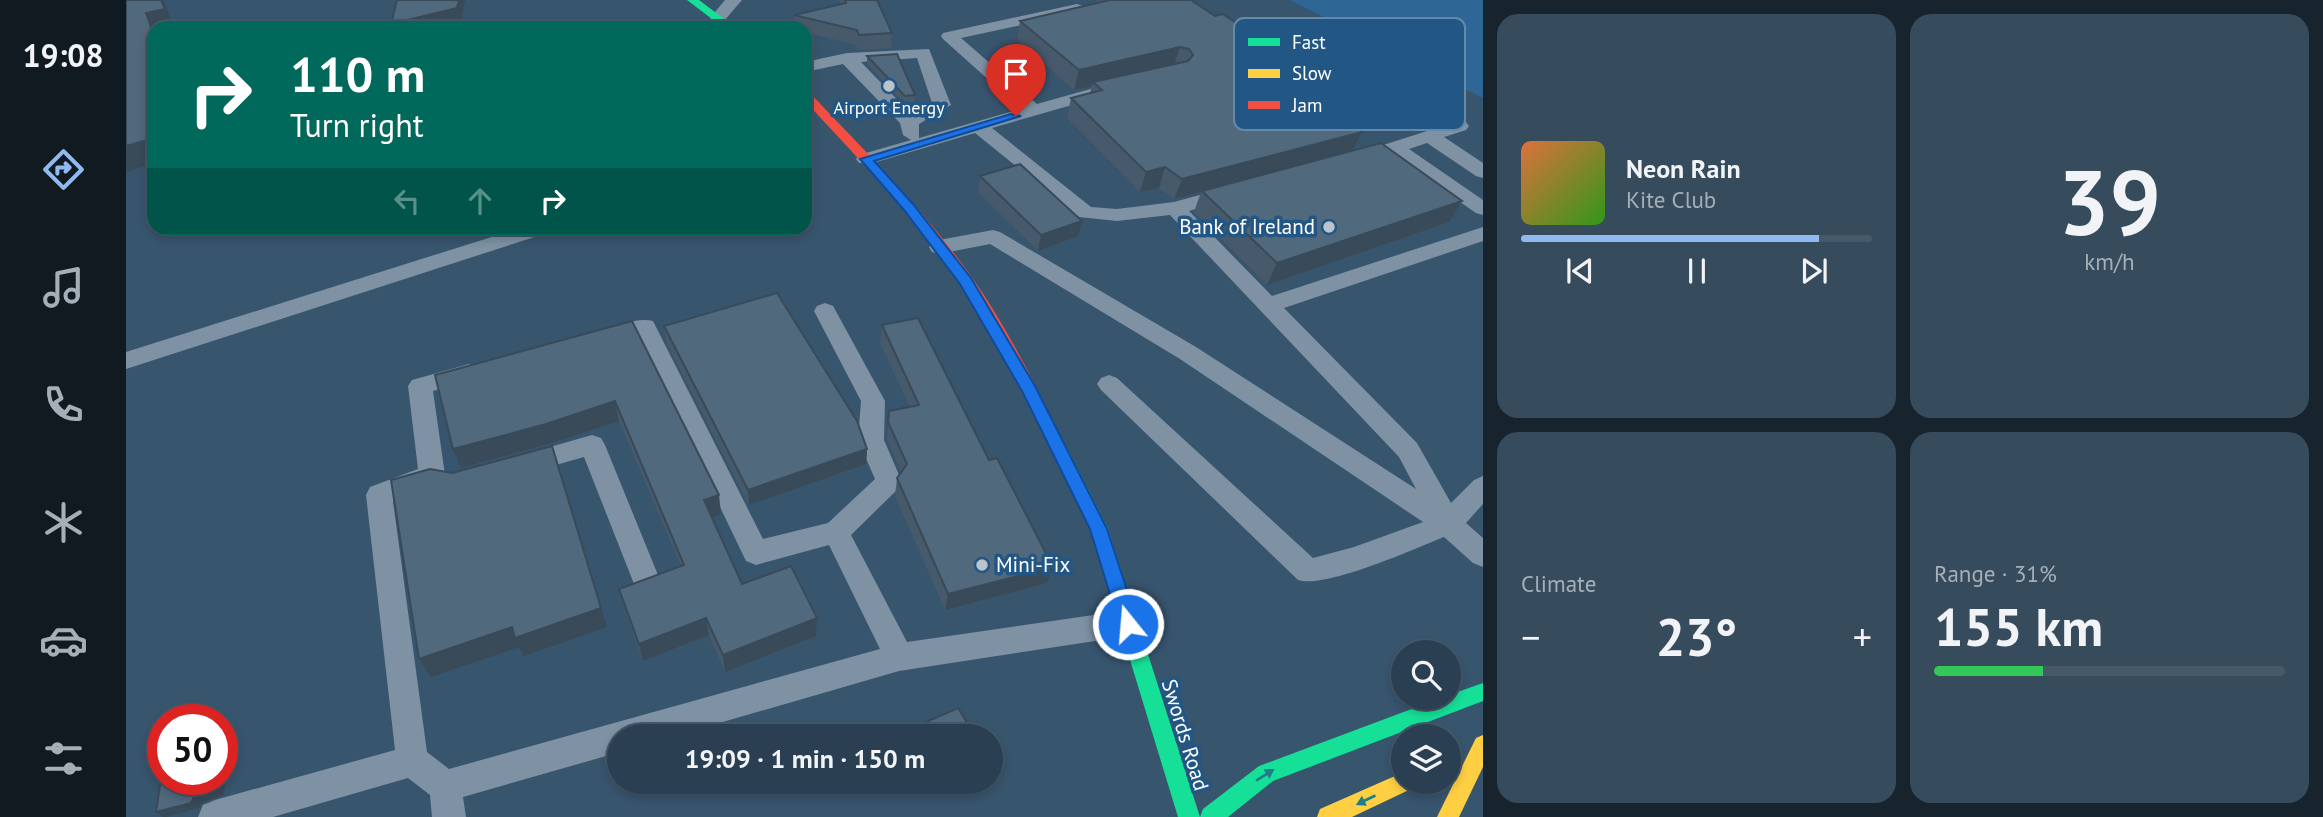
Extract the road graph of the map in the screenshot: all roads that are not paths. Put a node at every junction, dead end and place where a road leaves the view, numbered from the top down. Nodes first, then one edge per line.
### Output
1 (691, 0) edge
2 (734, 0) edge
3 (1092, 6) edge
4 (721, 21) edge
5 (725, 21) edge
6 (847, 58) junction
7 (812, 65) edge
8 (1125, 85) edge
9 (812, 101) edge
10 (1034, 111) junction
11 (909, 122) junction
12 (979, 127) junction
13 (1449, 130) edge
14 (1431, 137) junction
15 (919, 144) junction
16 (1395, 149) junction
17 (866, 159) junction
18 (1344, 163) edge
19 (1483, 172) edge
20 (1253, 187) edge
21 (1175, 208) junction
22 (1483, 209) edge
23 (1483, 234) edge
24 (518, 235) edge
25 (939, 247) junction
26 (1268, 305) junction
27 (825, 311) dead end
28 (579, 345) edge
29 (126, 361) edge
30 (500, 365) edge
31 (1109, 384) dead end
32 (500, 470) edge
33 (432, 475) junction
34 (461, 481) edge
35 (1483, 487) edge
36 (1448, 524) junction
37 (836, 532) junction
38 (1483, 555) edge
39 (646, 580) edge
40 (1128, 624) junction
41 (899, 657) junction
42 (1483, 692) edge
43 (1483, 745) edge
44 (1461, 755) edge
45 (412, 761) junction
46 (1391, 788) edge
47 (447, 801) edge
48 (215, 817) edge
49 (1189, 817) edge
50 (1211, 817) edge
51 (1328, 817) edge
52 (1448, 817) edge

1 - 4 main road
2 - 5 lane
3 - 10 lane
6 - 7 lane
6 - 11 lane
6 - 11 lane
8 - 10 lane
9 - 17 main road, Swords Road
10 - 12 lane
11 - 15 lane
12 - 15 lane
12 - 21 lane
13 - 14 lane
14 - 16 lane
14 - 19 lane
15 - 17 lane
16 - 18 lane
16 - 22 lane
17 - 25 main road, Swords Road
20 - 21 lane
21 - 26 lane
23 - 26 lane
24 - 29 lane
25 - 36 lane
25 - 40 main road, Swords Road
26 - 36 lane
27 - 37 lane
28 - 37 lane
30 - 33 lane
31 - 36 lane
32 - 39 lane
33 - 34 lane
33 - 45 lane
35 - 36 lane
36 - 38 lane
37 - 41 lane
40 - 41 lane
40 - 49 main road, Swords Road
41 - 47 lane
50 -> 42 main road
43 - 44 main road
43 - 52 main road
45 - 47 lane
45 - 48 lane
46 -> 51 main road

